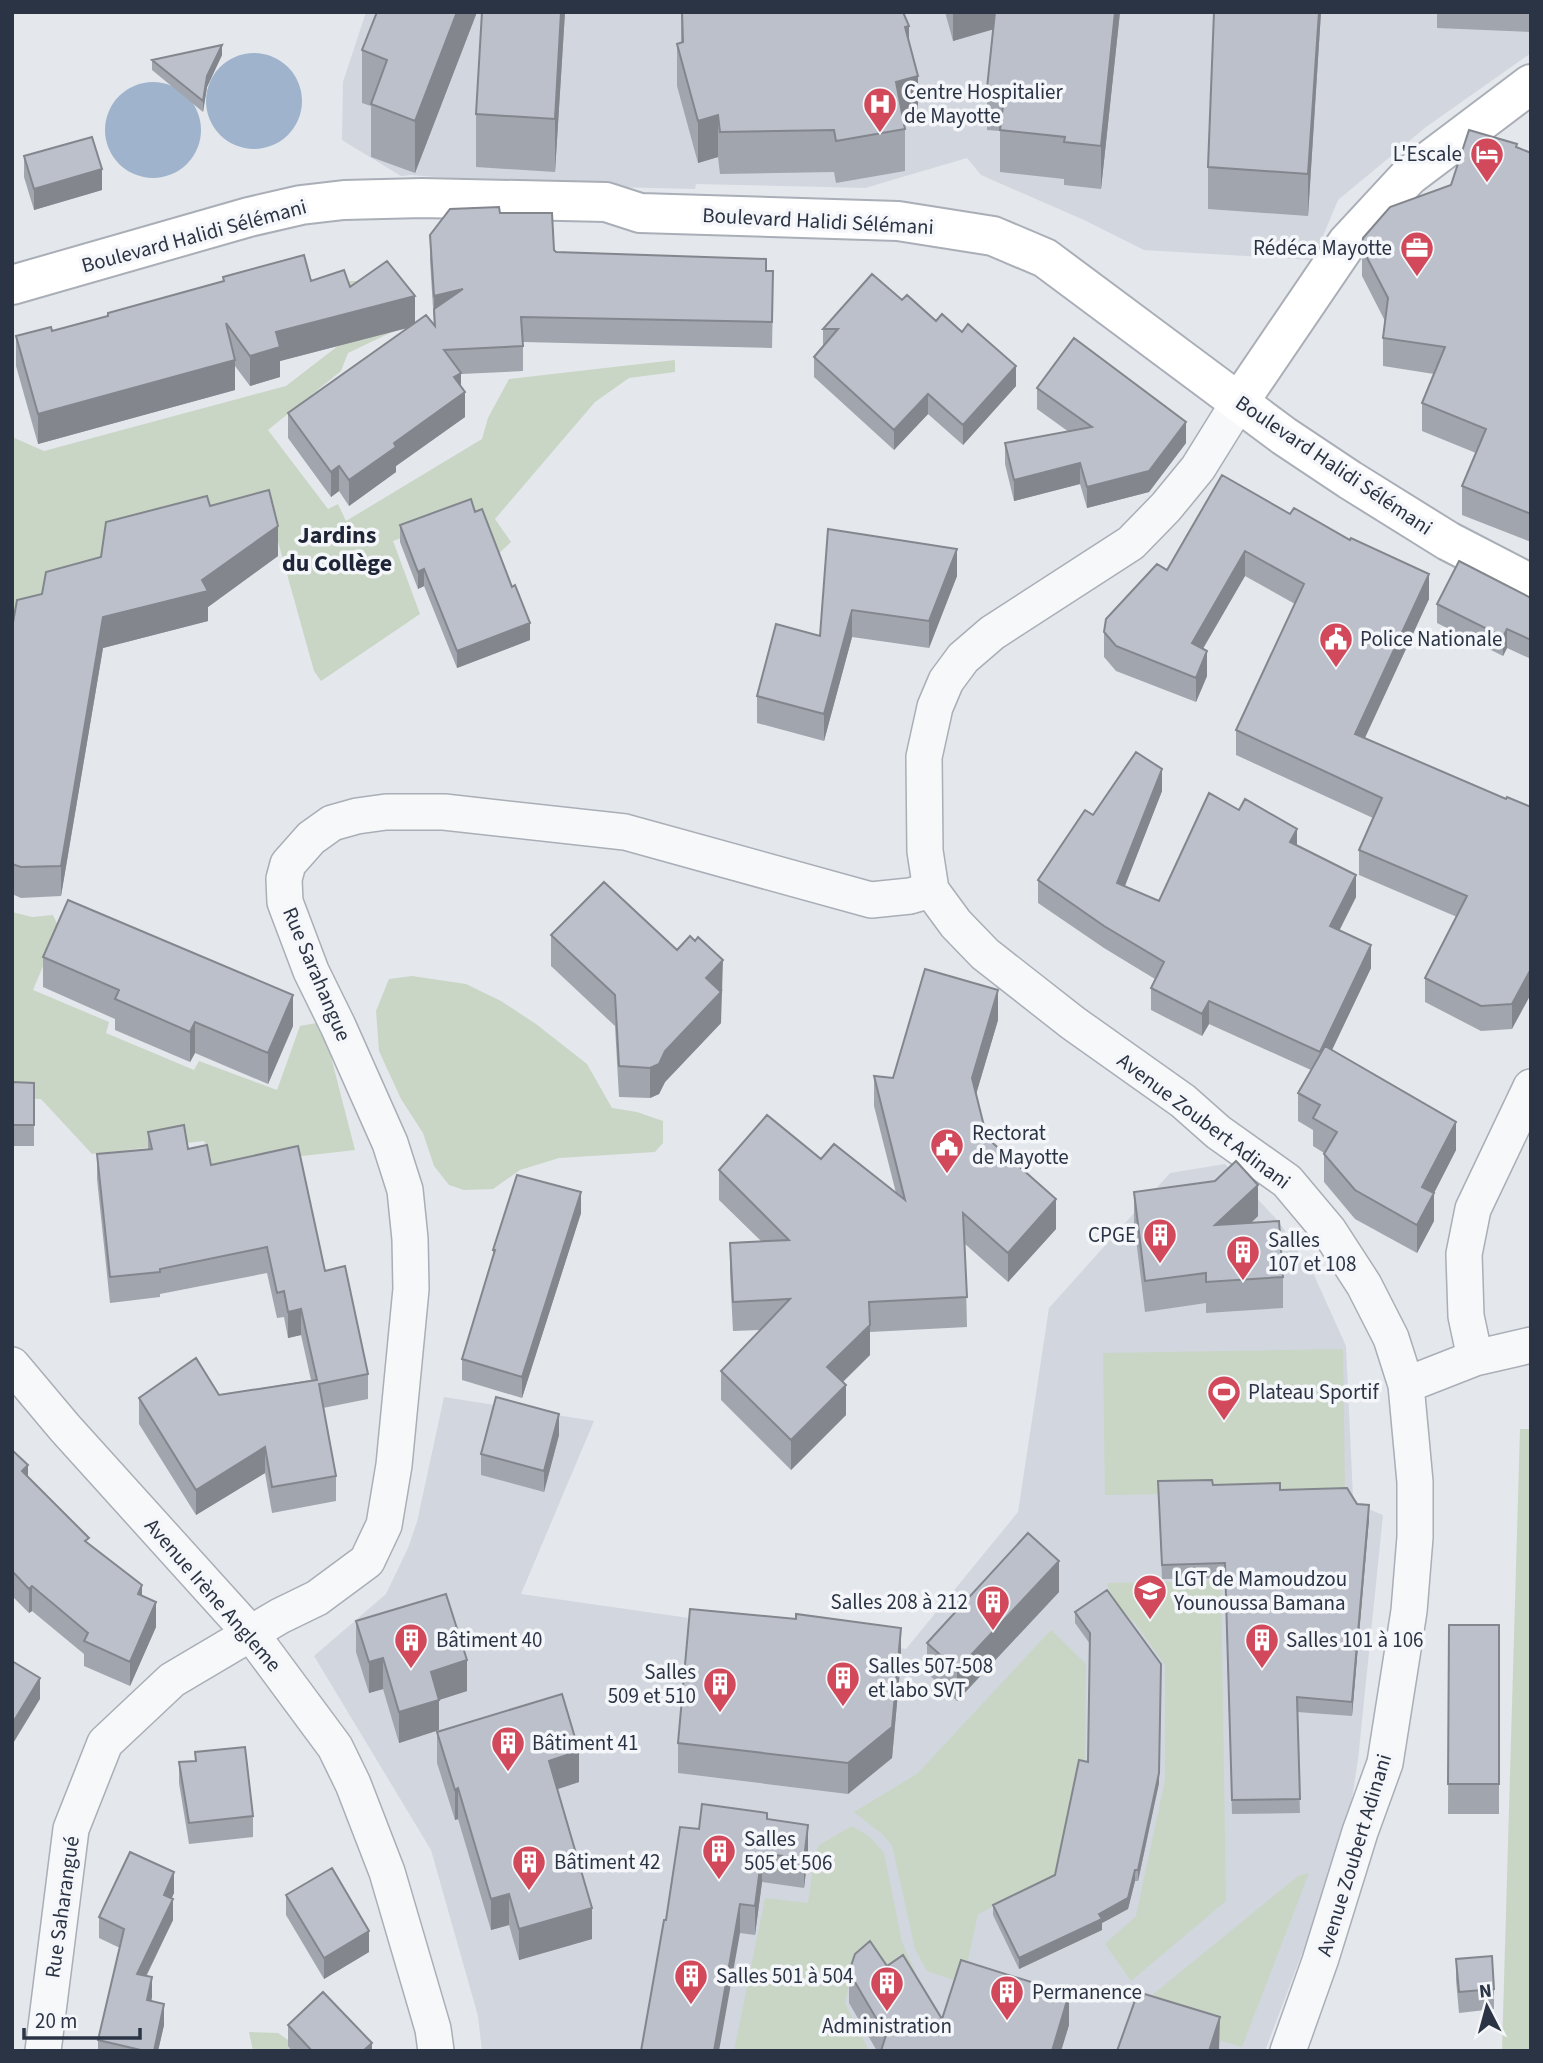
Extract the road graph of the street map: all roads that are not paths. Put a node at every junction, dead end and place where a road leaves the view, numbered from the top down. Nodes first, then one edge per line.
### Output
1 (1531, 83) edge
2 (12, 285) edge
3 (1239, 402) junction
4 (1531, 583) edge
5 (931, 890) junction
6 (1531, 1087) edge
7 (1531, 1345) edge
8 (1475, 1358) junction
9 (12, 1365) edge
10 (1406, 1385) junction
11 (252, 1635) junction
12 (43, 2051) edge
13 (436, 2051) edge
14 (1288, 2051) edge

1 - 3 street
2 - 3 street, Boulevard Halidi Sélémani
3 - 4 street, Boulevard Halidi Sélémani
3 - 5 street, Avenue Zoubert Adinani
5 - 10 street, Avenue Zoubert Adinani
5 - 11 street, Rue Sarahangue
6 - 8 street
7 - 8 street
8 - 10 street
9 - 11 street, Avenue Irène Angleme
10 - 14 street, Avenue Zoubert Adinani
11 - 12 street, Rue Saharangué
11 - 13 street, Avenue Irène Angleme

